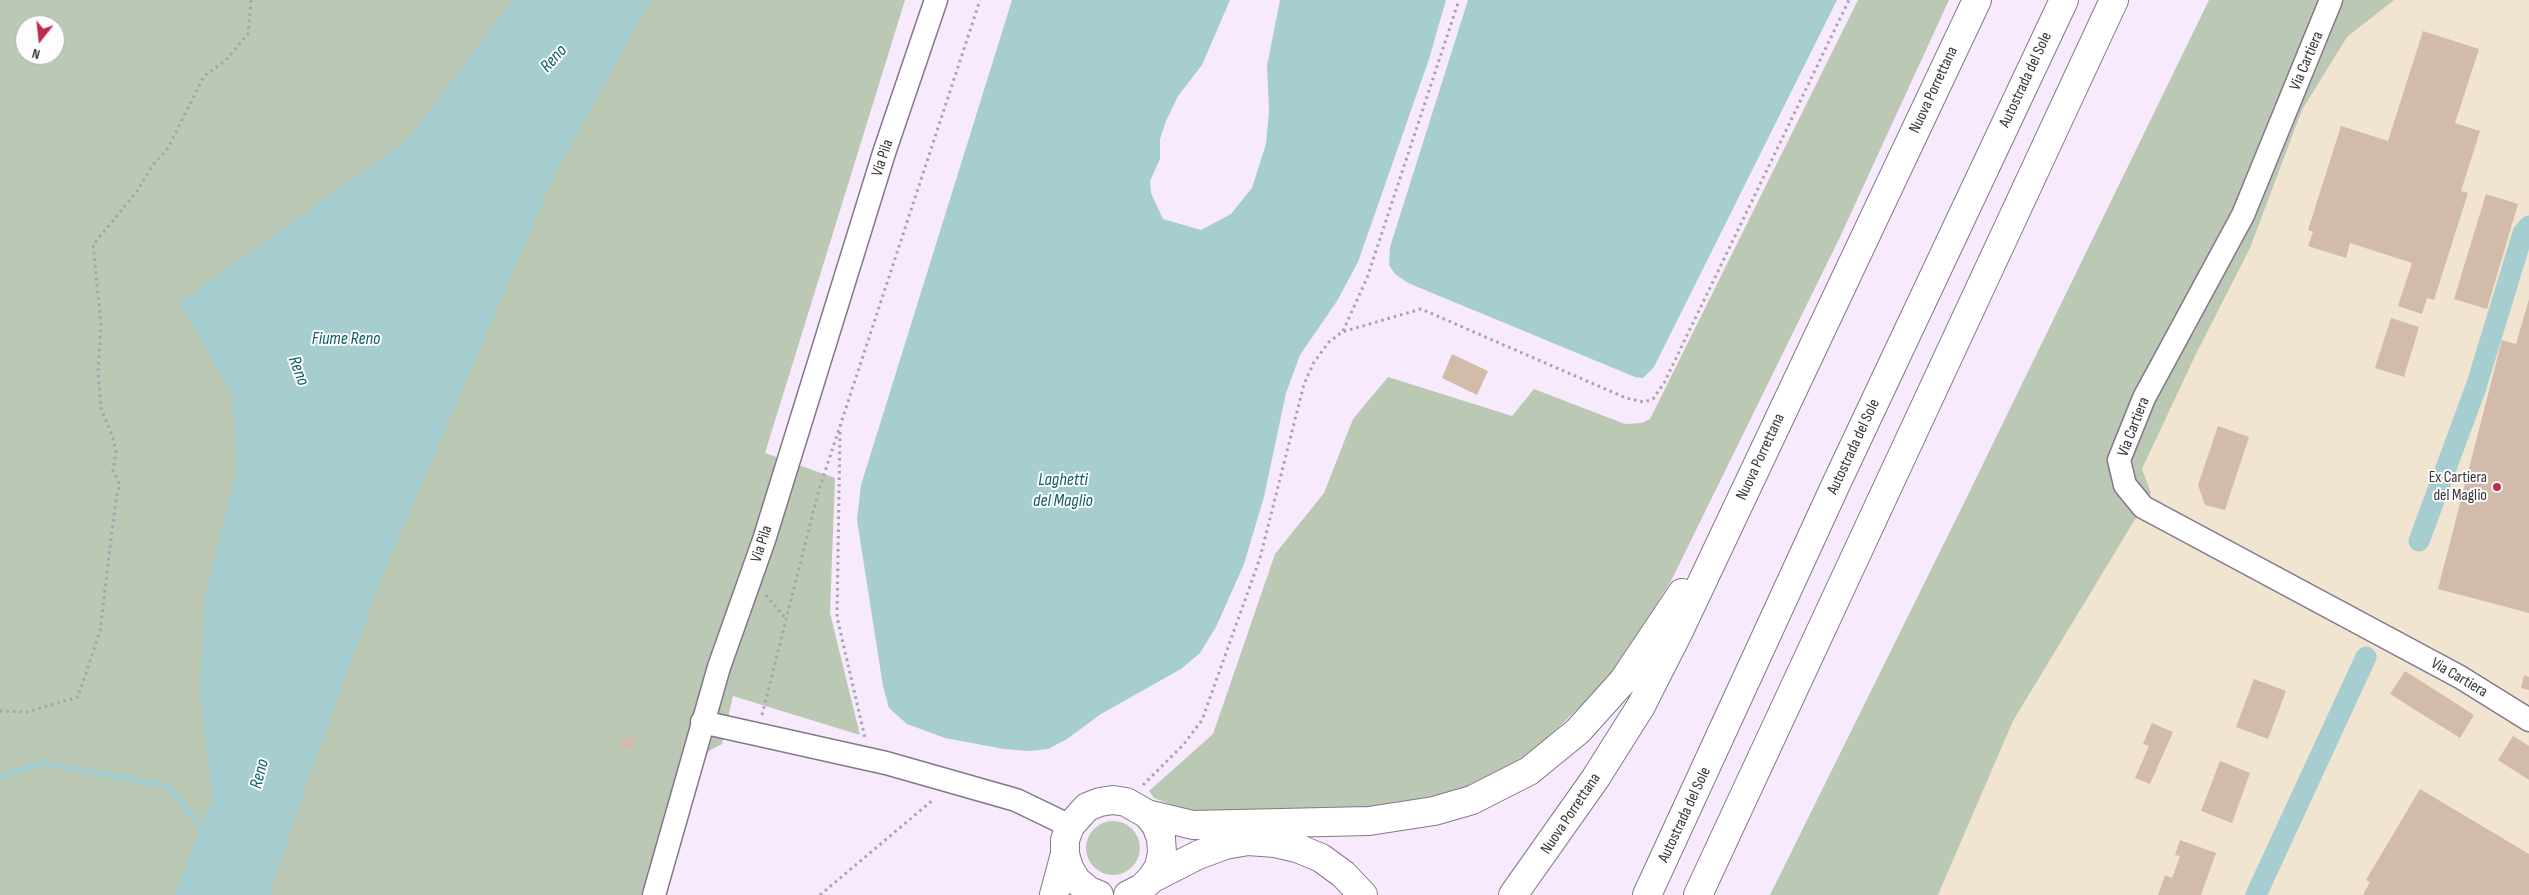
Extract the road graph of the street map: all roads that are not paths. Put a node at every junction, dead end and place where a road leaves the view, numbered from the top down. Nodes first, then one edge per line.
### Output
1 (936, 0) edge
2 (1977, 0) edge
3 (2064, 0) edge
4 (2114, 0) edge
5 (2331, 0) edge
6 (1734, 514) junction
7 (2529, 720) edge
8 (702, 722) junction
9 (1137, 808) junction
10 (1070, 826) junction
11 (1065, 854) junction
12 (1151, 880) junction
13 (654, 895) edge
14 (1054, 895) edge
15 (1099, 895) edge
16 (1128, 895) edge
17 (1363, 895) edge
18 (1513, 895) edge
19 (1647, 895) edge
20 (1698, 895) edge

1 - 8 street, Via Pila
2 - 6 highway, Nuova Porrettana
3 - 19 highway, Autostrada del Sole
4 - 20 highway
5 - 7 street, Via Cartiera
6 - 9 highway
6 - 18 highway, Nuova Porrettana
8 - 10 street
8 - 13 street, Via Pila
9 - 10 highway
9 - 12 highway
10 - 11 highway
11 - 14 highway
11 - 15 highway
12 - 16 highway
12 - 17 highway

